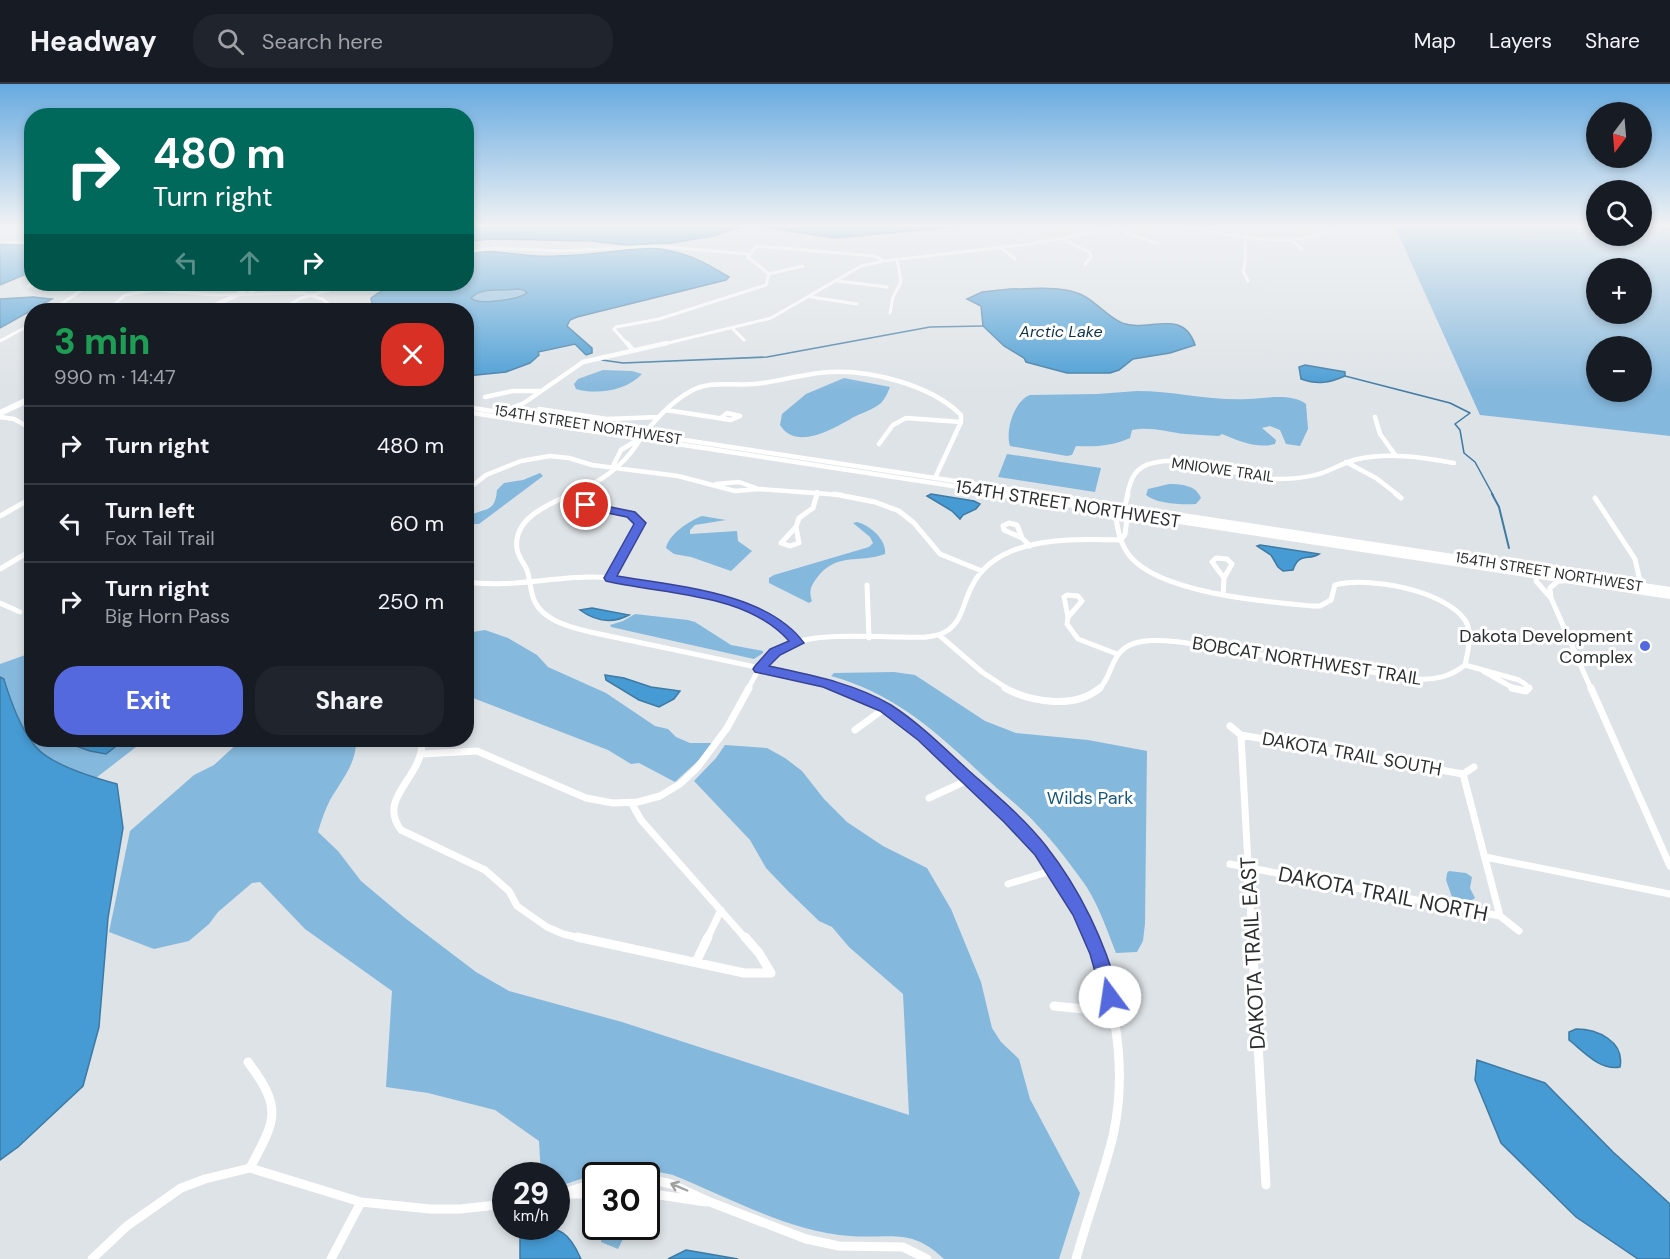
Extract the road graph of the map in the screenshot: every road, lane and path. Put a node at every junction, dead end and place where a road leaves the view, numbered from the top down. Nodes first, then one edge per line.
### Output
1 (767, 282) edge
2 (837, 282) edge
3 (845, 282) edge
4 (901, 282) edge
5 (887, 287) dead end
6 (80, 291) edge
7 (247, 291) edge
8 (250, 291) edge
9 (327, 291) edge
10 (243, 295) junction
11 (313, 295) junction
12 (811, 297) junction
13 (62, 303) edge
14 (113, 303) edge
15 (223, 303) edge
16 (228, 303) edge
17 (291, 303) edge
18 (330, 303) edge
19 (857, 304) dead end
20 (890, 313) dead end
21 (733, 329) junction
22 (22, 330) edge
23 (744, 340) dead end
24 (0, 341) edge
25 (633, 350) junction
26 (542, 391) junction
27 (24, 396) edge
28 (486, 398) dead end
29 (530, 401) junction
30 (24, 402) edge
31 (0, 407) edge
32 (539, 409) dead end
33 (474, 410) edge
34 (666, 410) junction
35 (474, 411) edge
36 (474, 411) edge
37 (502, 412) junction
38 (518, 414) junction
39 (0, 415) edge
40 (659, 417) junction
41 (1375, 417) dead end
42 (721, 418) dead end
43 (961, 422) junction
44 (24, 425) edge
45 (641, 436) junction
46 (879, 444) dead end
47 (1396, 456) junction
48 (1346, 462) junction
49 (1454, 463) dead end
50 (612, 468) junction
51 (935, 478) junction
52 (474, 484) edge
53 (817, 492) junction
54 (568, 495) junction
55 (1401, 498) dead end
56 (1595, 498) dead end
57 (24, 502) edge
58 (1124, 510) junction
59 (0, 516) edge
60 (796, 527) dead end
61 (1022, 538) dead end
62 (1121, 540) junction
63 (1030, 546) junction
64 (24, 555) edge
65 (0, 569) edge
66 (982, 571) junction
67 (1537, 573) junction
68 (610, 578) junction
69 (1224, 578) dead end
70 (1574, 582) junction
71 (474, 583) edge
72 (528, 584) junction
73 (867, 585) dead end
74 (1641, 586) junction
75 (1670, 590) edge
76 (1223, 594) junction
77 (1670, 596) edge
78 (1551, 598) junction
79 (0, 603) edge
80 (20, 612) dead end
81 (1068, 617) dead end
82 (939, 635) junction
83 (869, 638) junction
84 (797, 643) junction
85 (1117, 654) junction
86 (1465, 666) junction
87 (760, 669) junction
88 (1483, 672) junction
89 (885, 708) junction
90 (1230, 726) dead end
91 (855, 730) dead end
92 (1241, 735) junction
93 (422, 747) edge
94 (422, 754) junction
95 (1474, 767) dead end
96 (1463, 774) junction
97 (968, 780) junction
98 (929, 798) dead end
99 (632, 804) junction
100 (1485, 857) junction
101 (1230, 864) dead end
102 (1670, 866) edge
103 (1248, 867) junction
104 (1054, 870) junction
105 (1008, 884) dead end
106 (1670, 894) edge
107 (720, 910) junction
108 (1500, 916) junction
109 (1519, 931) dead end
110 (696, 962) junction
111 (1054, 1006) dead end
112 (1113, 1012) junction
113 (248, 1062) dead end
114 (250, 1168) junction
115 (660, 1181) edge
116 (1266, 1185) dead end
117 (660, 1195) edge
118 (361, 1202) junction
119 (710, 1202) junction
120 (492, 1206) edge
121 (94, 1258) edge
122 (331, 1259) edge
123 (927, 1259) edge
124 (1076, 1259) edge

1 - 25 street
2 - 12 street
3 - 5 street
4 - 20 street
6 - 13 street
7 - 10 main road
8 - 10 main road
9 - 11 street
10 - 11 street
10 - 14 street
10 - 15 main road
10 - 16 main road
11 - 17 street
11 - 18 street
12 - 19 street
12 - 21 street
21 - 23 street
21 - 25 street
22 - 24 street
25 - 26 street
26 - 28 street
26 - 29 street
27 - 31 main road
29 - 37 street
29 - 38 street
30 - 39 main road
32 - 40 street
33 - 37 street, 154TH STREET NORTHWEST
34 - 40 street
34 - 42 street
34 - 43 street
35 - 38 street
36 - 45 street, 154TH STREET NORTHWEST
37 - 38 street, 154TH STREET NORTHWEST
38 - 45 street, 154TH STREET NORTHWEST
39 - 44 street
40 - 45 street
41 - 47 street
43 - 46 street
43 - 51 street
45 - 50 street
45 - 51 street, 154TH STREET NORTHWEST
45 - 58 street, 154TH STREET NORTHWEST
47 - 48 street, MNIOWE TRAIL
47 - 49 street, MNIOWE TRAIL
48 - 55 street
48 - 58 street, MNIOWE TRAIL
50 - 52 street
50 - 53 street
50 - 54 street
51 - 58 street, 154TH STREET NORTHWEST
53 - 60 street
53 - 66 street
54 - 68 street
54 - 72 street
56 - 74 street
57 - 59 street
58 - 62 street
58 - 62 street
58 - 67 street, 154TH STREET NORTHWEST
61 - 63 street
62 - 63 street
62 - 76 street
63 - 66 street
64 - 65 street
66 - 82 street
67 - 70 street, 154TH STREET NORTHWEST
67 - 74 street, 154TH STREET NORTHWEST
67 - 78 street
68 - 72 street
68 - 84 street
69 - 76 street
70 - 77 street, 154TH STREET NORTHWEST
70 - 78 street
71 - 72 street
72 - 87 street
73 - 83 street
74 - 75 street, 154TH STREET NORTHWEST
76 - 86 street
78 - 102 street
79 - 80 street
81 - 85 street
82 - 83 street
82 - 85 street
83 - 84 street
84 - 87 street
85 - 86 street, BOBCAT NORTHWEST TRAIL
86 - 88 street
87 - 89 street
87 - 99 street
88 - 88 street
89 - 91 street
89 - 97 street
90 - 92 street
92 - 96 street, DAKOTA TRAIL SOUTH
92 - 103 street, DAKOTA TRAIL EAST
93 - 94 street
94 - 99 street
94 - 110 street
95 - 96 street
96 - 100 street
97 - 98 street
97 - 104 street
99 - 107 street
100 - 106 street
100 - 108 street
101 - 103 street, DAKOTA TRAIL NORTH
103 - 108 street, DAKOTA TRAIL NORTH
103 - 116 street, DAKOTA TRAIL EAST
104 - 105 street
104 - 112 street
107 - 110 street
107 - 110 street
108 - 109 street
111 - 112 street
112 - 124 street
113 - 114 street
114 - 118 street
114 - 121 street
119 -> 115 street
117 - 119 street
118 - 120 street
118 - 122 street
119 - 123 street

